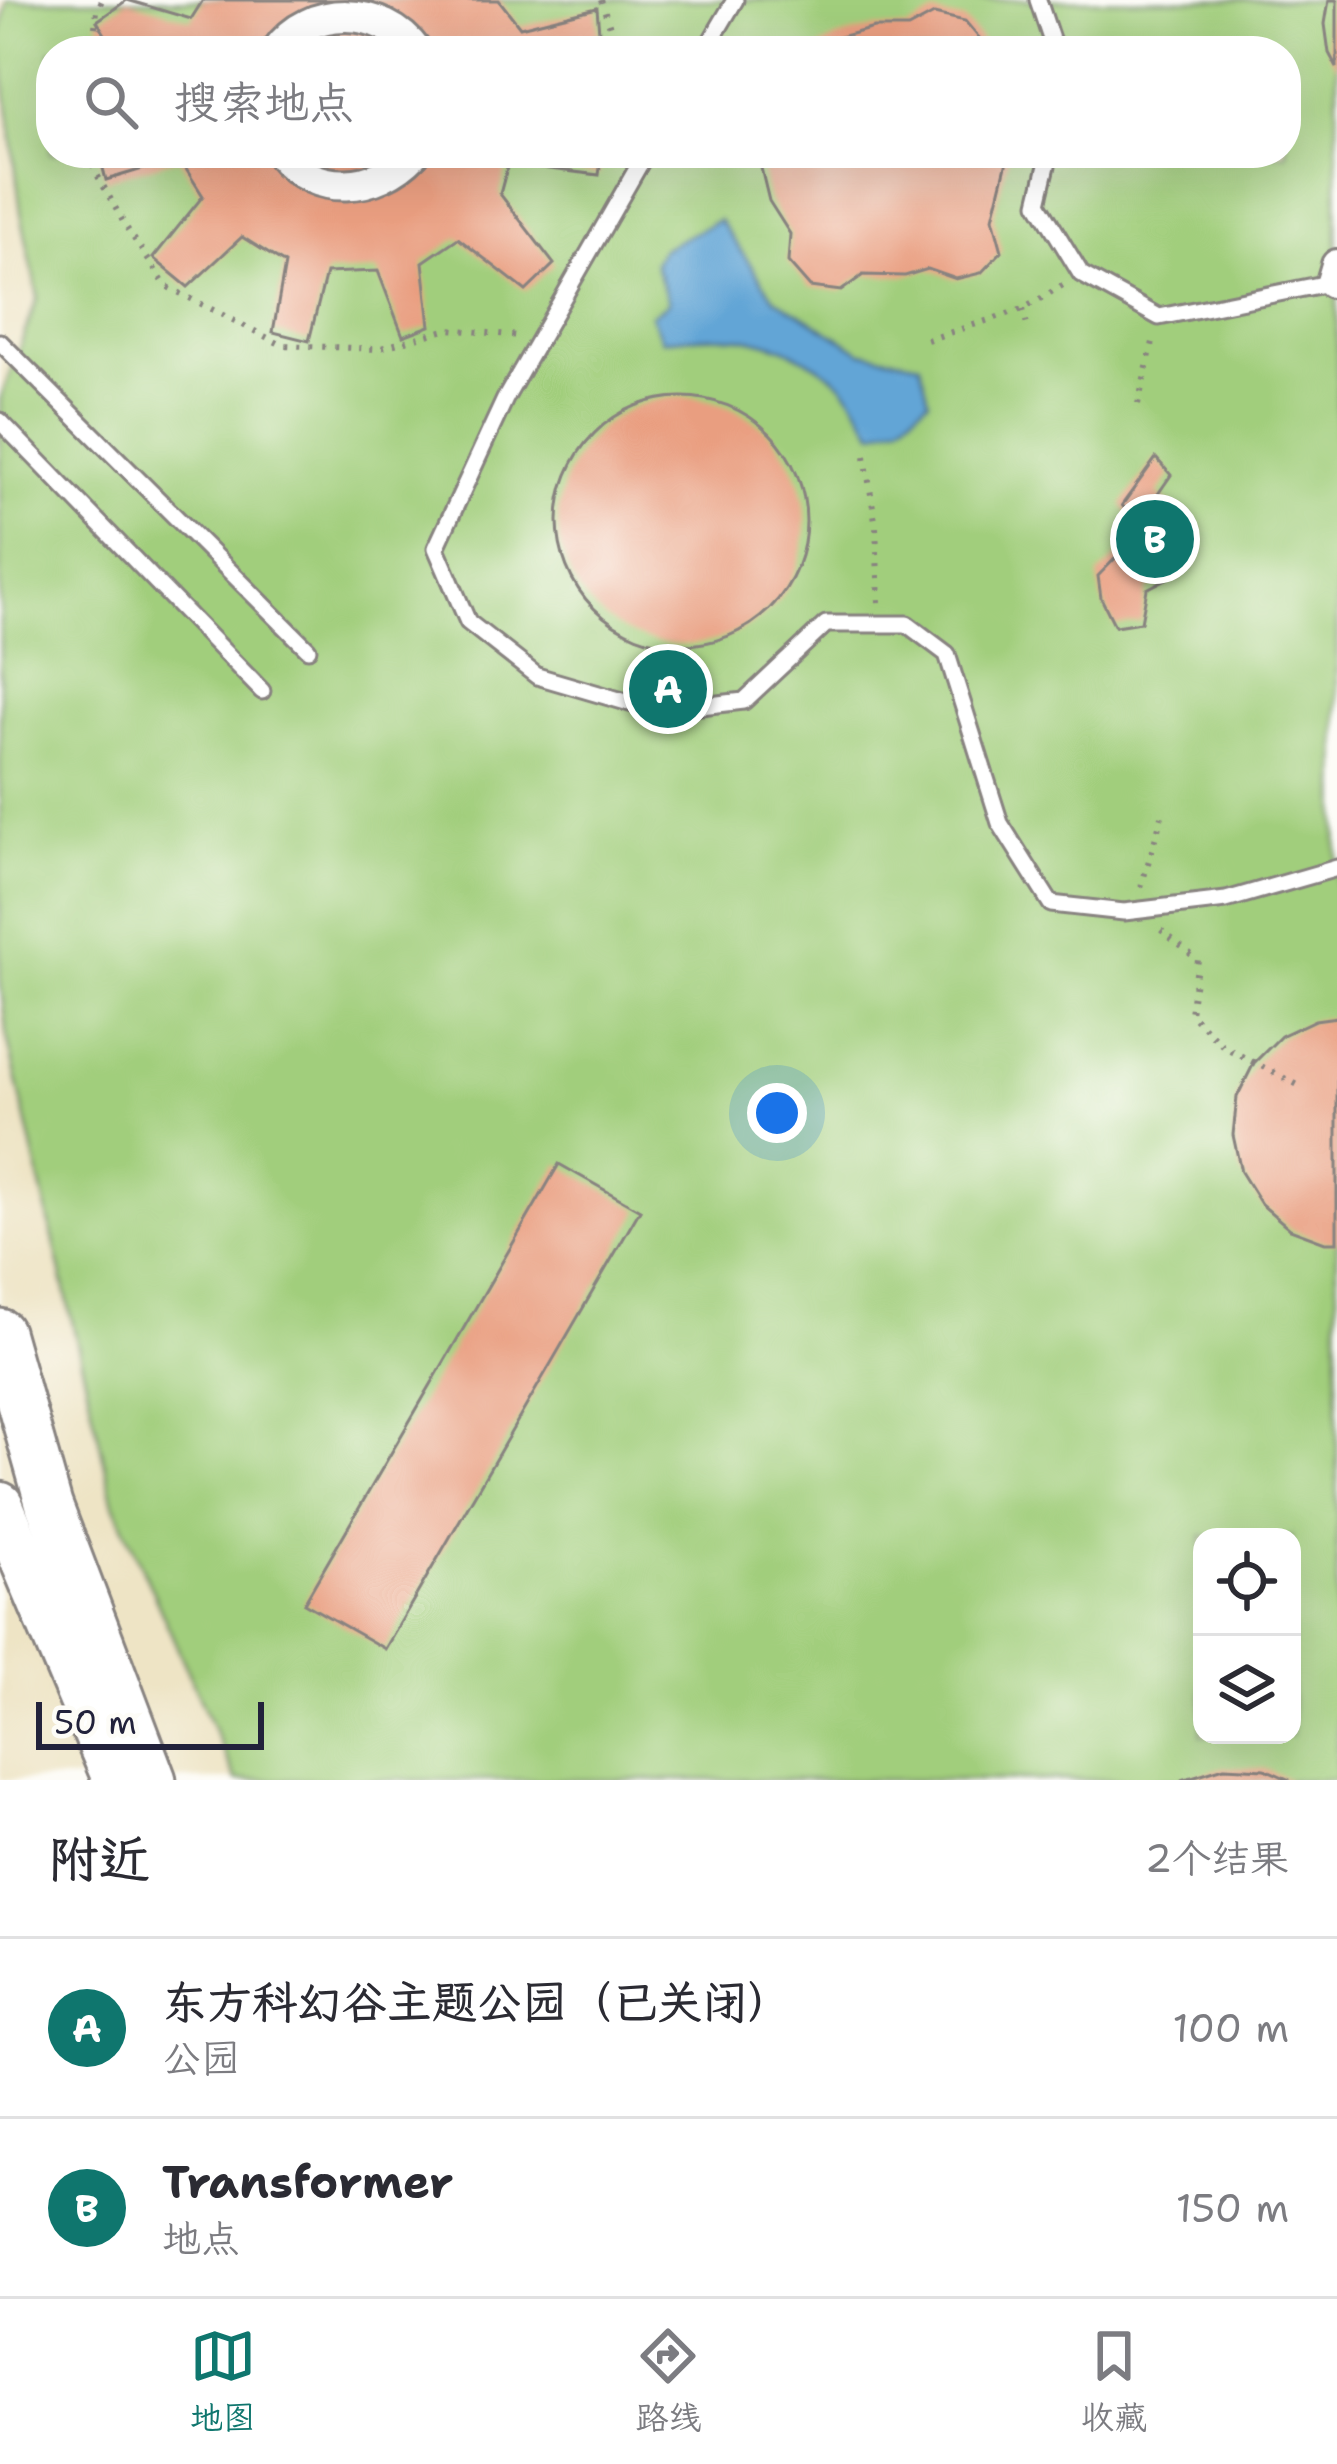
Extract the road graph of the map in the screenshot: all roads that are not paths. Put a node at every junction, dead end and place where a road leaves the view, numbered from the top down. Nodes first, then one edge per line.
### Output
1 (735, 0) edge
2 (1037, 0) edge
3 (293, 36) edge
4 (399, 36) edge
5 (714, 36) edge
6 (1050, 36) edge
7 (295, 168) edge
8 (400, 168) edge
9 (637, 168) edge
10 (1045, 168) edge
11 (1335, 276) edge
12 (0, 342) edge
13 (0, 421) edge
14 (308, 649) dead end
15 (262, 691) dead end
16 (1337, 868) edge
17 (0, 1332) edge
18 (0, 1505) edge
19 (116, 1780) edge
20 (153, 1780) edge

1 - 5 lane
2 - 6 lane
3 - 4 street
7 - 8 street
9 - 16 lane
10 - 11 lane
12 - 14 lane
13 - 15 lane
17 - 20 street
18 - 19 street

